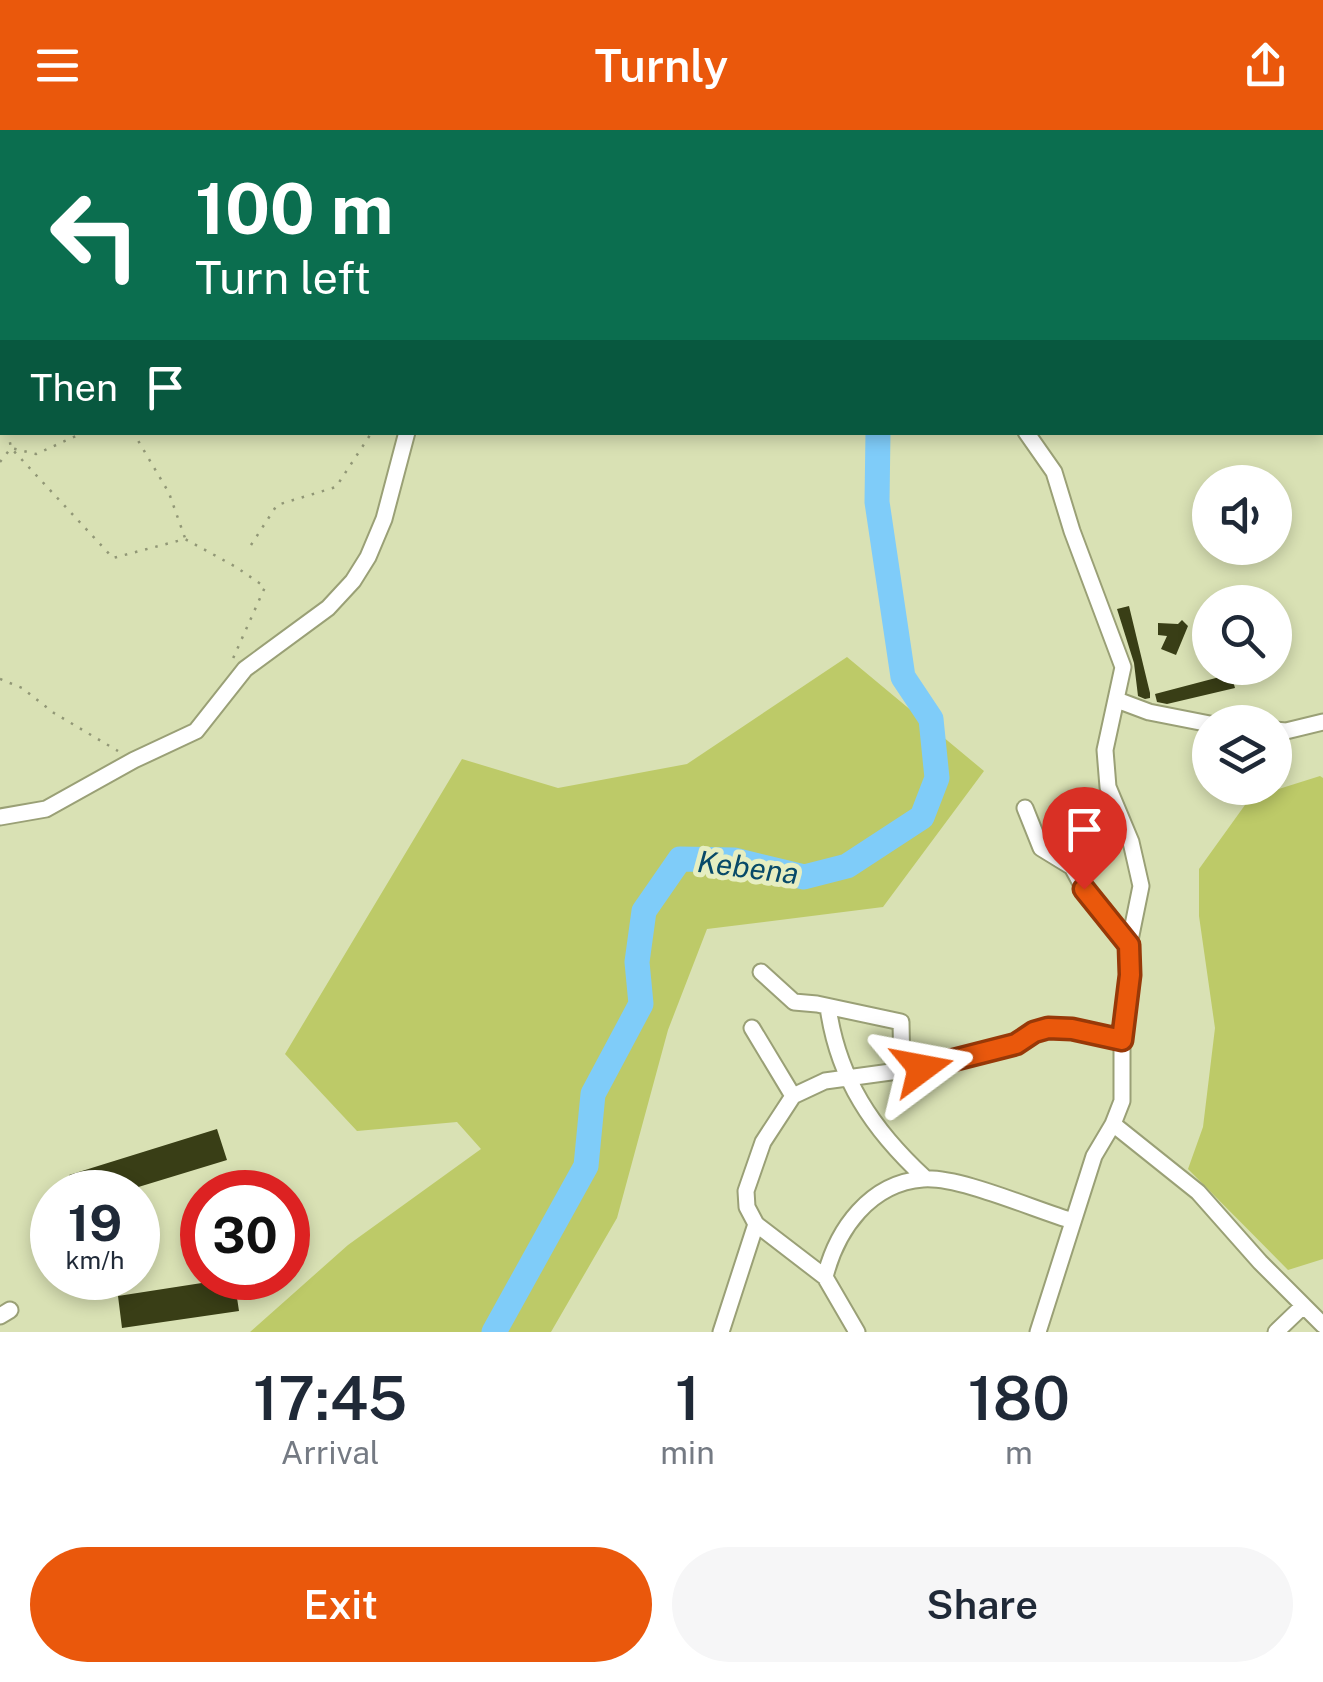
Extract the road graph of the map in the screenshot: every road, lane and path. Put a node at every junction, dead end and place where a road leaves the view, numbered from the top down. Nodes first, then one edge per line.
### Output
1 (9, 435) edge
2 (77, 435) edge
3 (134, 435) edge
4 (370, 435) edge
5 (406, 435) edge
6 (1028, 435) edge
7 (11, 448) junction
8 (0, 462) edge
9 (185, 540) junction
10 (251, 545) dead end
11 (232, 662) dead end
12 (0, 679) edge
13 (1118, 700) junction
14 (1323, 722) edge
15 (1192, 723) edge
16 (1292, 730) edge
17 (134, 760) junction
18 (1025, 808) dead end
19 (0, 817) edge
20 (1129, 945) junction
21 (760, 972) dead end
22 (828, 1007) junction
23 (752, 1028) dead end
24 (1122, 1040) junction
25 (902, 1072) junction
26 (847, 1080) junction
27 (794, 1096) junction
28 (1114, 1124) junction
29 (925, 1178) junction
30 (1073, 1221) junction
31 (756, 1224) junction
32 (825, 1277) junction
33 (1302, 1307) junction
34 (1323, 1325) edge
35 (721, 1332) edge
36 (857, 1332) edge
37 (1038, 1332) edge
38 (1276, 1332) edge

1 - 7 path
2 - 7 path
3 - 9 path
4 - 10 path
5 - 17 street
6 - 13 street
7 - 8 path
7 - 9 path
9 - 11 path
12 - 17 path
13 - 15 street
13 - 20 street
14 - 16 street
17 - 19 street
18 - 20 street
20 - 24 street
21 - 22 street
22 - 25 street
22 - 26 street
23 - 27 street
24 - 25 street
24 - 28 street
25 - 26 street
26 - 27 street
26 - 29 street
27 - 31 street
28 - 30 street
28 - 33 street
29 - 30 street
29 - 32 street
30 - 37 street
31 - 32 street
31 - 35 street
32 - 36 street
33 - 34 street
33 - 38 street

